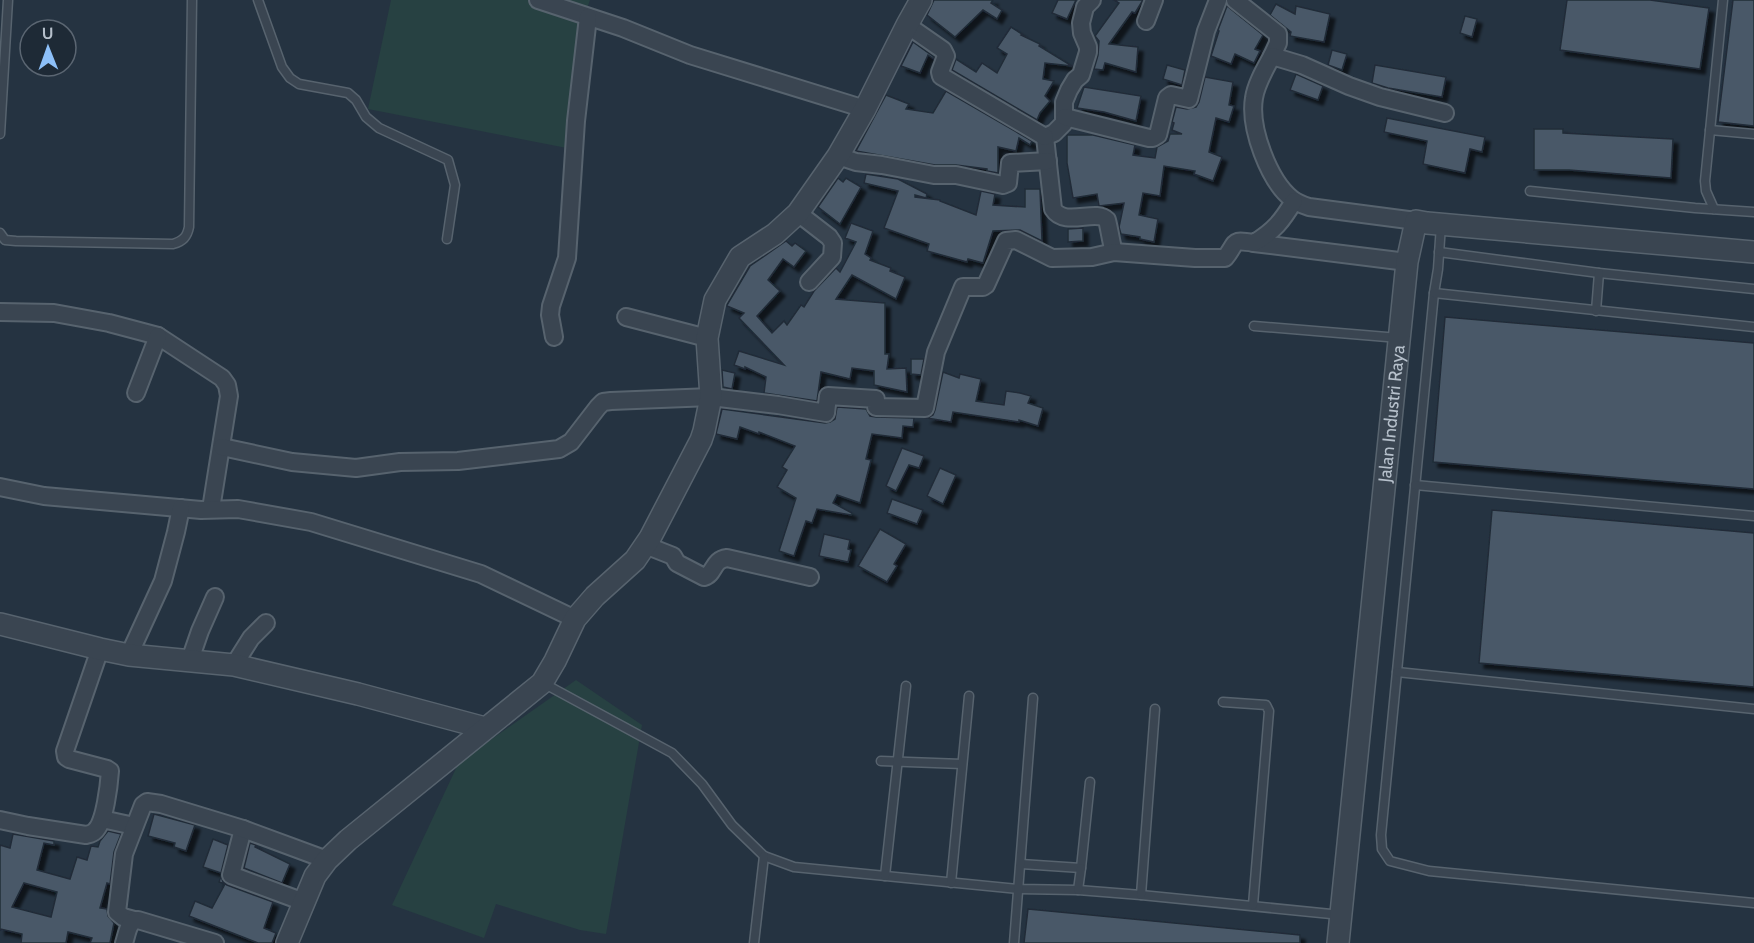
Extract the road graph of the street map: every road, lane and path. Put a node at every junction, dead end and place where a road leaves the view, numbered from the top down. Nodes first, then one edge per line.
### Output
1 (8, 0) edge
2 (192, 0) edge
3 (258, 0) edge
4 (538, 0) edge
5 (921, 0) edge
6 (1092, 0) edge
7 (1154, 0) edge
8 (1218, 0) edge
9 (1236, 0) edge
10 (1723, 0) edge
11 (562, 4) edge
12 (588, 17) junction
13 (1146, 21) dead end
14 (907, 25) junction
15 (1272, 56) junction
16 (865, 110) junction
17 (1445, 113) dead end
18 (1065, 117) junction
19 (1710, 130) junction
20 (0, 134) edge
21 (1754, 134) edge
22 (1046, 137) junction
23 (838, 156) junction
24 (1048, 161) junction
25 (1530, 191) dead end
26 (1294, 201) junction
27 (1713, 209) junction
28 (1754, 212) edge
29 (798, 213) junction
30 (1416, 221) junction
31 (1441, 224) junction
32 (0, 234) edge
33 (447, 239) dead end
34 (1254, 243) junction
35 (1114, 252) junction
36 (1438, 252) junction
37 (1754, 252) edge
38 (1407, 262) junction
39 (1599, 273) junction
40 (809, 282) dead end
41 (1754, 289) edge
42 (1434, 293) junction
43 (1596, 310) junction
44 (0, 312) edge
45 (626, 317) dead end
46 (1254, 327) dead end
47 (1754, 327) edge
48 (158, 336) junction
49 (554, 337) dead end
50 (707, 338) junction
51 (1400, 338) junction
52 (136, 393) dead end
53 (711, 397) junction
54 (222, 447) junction
55 (1415, 485) junction
56 (0, 487) edge
57 (181, 508) junction
58 (212, 509) junction
59 (1754, 516) edge
60 (645, 545) junction
61 (810, 577) dead end
62 (215, 597) dead end
63 (575, 619) junction
64 (266, 623) dead end
65 (0, 624) edge
66 (100, 649) junction
67 (129, 655) junction
68 (190, 660) junction
69 (234, 665) junction
70 (1397, 672) junction
71 (542, 683) junction
72 (906, 686) dead end
73 (969, 696) dead end
74 (1032, 698) dead end
75 (1223, 702) dead end
76 (1155, 708) dead end
77 (1754, 709) edge
78 (485, 728) junction
79 (882, 761) dead end
80 (898, 763) junction
81 (962, 764) junction
82 (1090, 782) dead end
83 (102, 819) junction
84 (0, 820) edge
85 (134, 826) junction
86 (243, 829) junction
87 (764, 856) junction
88 (327, 860) junction
89 (1021, 864) junction
90 (1081, 868) junction
91 (885, 876) junction
92 (951, 883) junction
93 (1019, 889) junction
94 (1078, 890) junction
95 (1141, 895) junction
96 (304, 902) junction
97 (1754, 903) edge
98 (1253, 905) junction
99 (1341, 915) junction
100 (134, 920) junction
101 (124, 943) edge
102 (215, 943) edge
103 (286, 943) edge
104 (754, 943) edge
105 (1014, 943) edge
106 (1338, 943) edge

1 - 20 lane
2 - 32 lane
3 - 33 lane
4 - 11 street
5 - 14 street
6 - 18 street
7 - 13 street
8 - 18 street
9 - 15 street
10 - 19 lane
11 - 12 street
12 - 16 street
12 - 49 street
14 - 16 street
14 - 22 street
15 - 17 street
15 - 26 street
16 - 23 street
18 - 22 street
19 - 21 lane
19 - 27 lane
22 - 24 street
23 - 24 street
23 - 29 street
24 - 35 street
25 - 27 lane
26 - 30 street
26 - 34 street
27 - 28 lane
29 - 40 street
29 - 50 street
30 - 31 street
30 - 38 street, Jalan Industri Raya
31 - 36 lane
31 - 37 street
34 - 35 street
34 - 38 street
35 - 53 street
36 - 39 lane
36 - 42 lane
38 - 51 street, Jalan Industri Raya
39 - 41 lane
39 - 43 lane
42 - 43 lane
42 - 55 lane
43 - 47 lane
44 - 48 street
45 - 50 street
46 - 51 lane
48 - 52 street
48 - 54 street
50 - 53 street
51 - 99 street, Jalan Industri Raya
53 - 54 street
53 - 60 street
54 - 58 street
55 - 59 lane
55 - 70 lane
56 - 57 street
57 - 58 street
57 - 67 street
58 - 63 street
60 - 61 street
60 - 63 street
62 - 68 street
63 - 71 street
64 - 69 street
65 - 66 street
66 - 67 street
66 - 83 street
67 - 68 street
68 - 69 street
69 - 78 street
70 - 77 lane
70 - 97 lane
71 - 78 street
71 - 87 lane
72 - 80 lane
73 - 81 lane
74 - 89 lane
75 - 98 lane
76 - 95 lane
78 - 88 street
79 - 80 lane
80 - 81 lane
80 - 91 lane
81 - 92 lane
82 - 90 lane
83 - 84 street
83 - 85 street
85 - 86 street
85 - 100 street
86 - 88 street
86 - 96 street
87 - 91 lane
87 - 104 lane
88 - 96 street
89 - 90 lane
89 - 93 lane
90 - 94 lane
91 - 92 lane
92 - 93 lane
93 - 94 lane
93 - 105 lane
94 - 95 lane
95 - 98 lane
96 - 103 street
98 - 99 lane
99 - 106 street, Jalan Industri Raya
100 - 101 street
100 - 102 street

